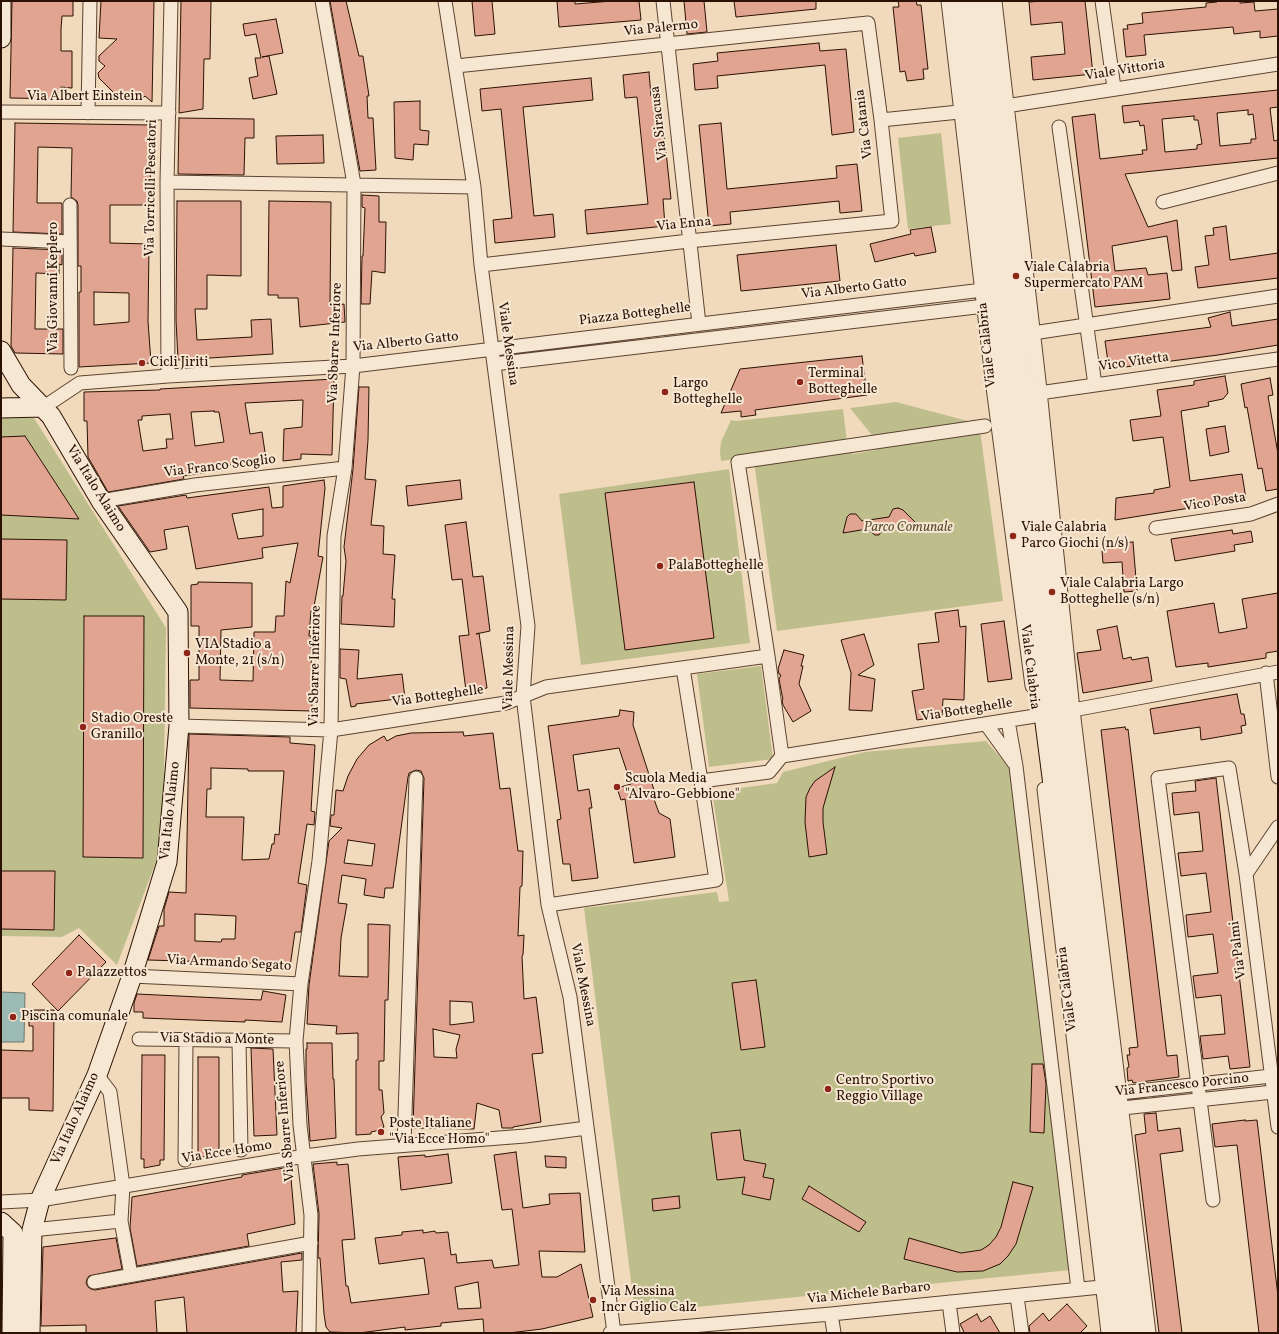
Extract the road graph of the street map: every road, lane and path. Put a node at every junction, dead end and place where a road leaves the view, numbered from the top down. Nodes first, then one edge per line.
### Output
1 (1, 1) edge
2 (90, 1) edge
3 (171, 1) edge
4 (322, 1) edge
5 (445, 1) edge
6 (664, 1) edge
7 (948, 1) edge
8 (964, 1) edge
9 (980, 1) edge
10 (995, 1) edge
11 (1102, 1) edge
12 (868, 23) joint
13 (1, 38) edge
14 (667, 44) junction
15 (1278, 64) edge
16 (456, 66) junction
17 (1114, 88) junction
18 (984, 109) junction
19 (1, 112) edge
20 (88, 113) junction
21 (169, 113) junction
22 (881, 120) junction
23 (1059, 127) dead end
24 (1278, 173) edge
25 (167, 182) junction
26 (354, 184) junction
27 (474, 187) junction
28 (1163, 202) dead end
29 (70, 205) dead end
30 (892, 221) joint
31 (1, 239) edge
32 (689, 241) junction
33 (70, 242) junction
34 (481, 265) junction
35 (995, 295) junction
36 (1278, 296) edge
37 (699, 324) junction
38 (1086, 324) junction
39 (1033, 332) junction
40 (492, 350) junction
41 (1, 351) edge
42 (1278, 360) edge
43 (494, 364) junction
44 (353, 366) junction
45 (71, 368) dead end
46 (168, 376) junction
47 (1095, 385) junction
48 (1017, 396) junction
49 (44, 407) junction
50 (1, 408) edge
51 (985, 426) dead end
52 (345, 468) junction
53 (100, 501) junction
54 (1278, 504) edge
55 (1156, 528) dead end
56 (768, 656) junction
57 (683, 668) junction
58 (1272, 673) edge
59 (523, 696) junction
60 (1052, 713) junction
61 (1008, 721) junction
62 (986, 724) junction
63 (179, 726) junction
64 (331, 730) junction
65 (782, 756) junction
66 (1016, 766) junction
67 (1278, 777) edge
68 (416, 778) dead end
69 (701, 781) junction
70 (1278, 827) edge
71 (1246, 874) junction
72 (548, 905) junction
73 (132, 976) junction
74 (301, 984) junction
75 (1272, 1037) edge
76 (139, 1039) dead end
77 (186, 1040) junction
78 (239, 1040) junction
79 (296, 1042) junction
80 (97, 1075) junction
81 (1198, 1084) junction
82 (1273, 1085) edge
83 (1200, 1100) junction
84 (1108, 1102) junction
85 (587, 1128) junction
86 (1278, 1128) edge
87 (404, 1145) junction
88 (241, 1150) dead end
89 (305, 1156) junction
90 (185, 1160) dead end
91 (123, 1186) junction
92 (40, 1200) junction
93 (1213, 1200) dead end
94 (1, 1202) edge
95 (121, 1221) junction
96 (5, 1229) edge
97 (32, 1230) junction
98 (311, 1242) junction
99 (132, 1275) junction
100 (94, 1282) dead end
101 (1116, 1285) junction
102 (1078, 1289) junction
103 (7, 1295) edge
104 (1017, 1296) junction
105 (949, 1302) junction
106 (831, 1314) junction
107 (12, 1333) edge
108 (30, 1333) edge
109 (309, 1333) edge
110 (610, 1333) edge
111 (614, 1333) edge
112 (834, 1333) edge
113 (954, 1333) edge
114 (1022, 1333) edge
115 (1108, 1333) edge
116 (1120, 1333) edge
117 (1137, 1333) edge
118 (1149, 1333) edge

1 - 13 main road
2 - 20 street
3 - 21 street, Via Torricelli Pescatori
4 - 26 street, Via Sbarre Inferiore
5 - 16 street, Viale Messina
6 - 14 street, Via Siracusa
7 - 18 street, Viale Calabria
8 - 18 main road, Viale Calabria
9 - 18 main road, Viale Calabria
10 - 18 street, Viale Calabria
11 - 17 street
12 - 14 street, Via Palermo
12 - 22 street, Via Catania
14 - 16 street, Via Palermo
14 - 32 street, Via Siracusa
15 - 17 street, Viale Vittoria
16 - 27 street, Viale Messina
17 - 18 street, Viale Vittoria
18 - 22 street, Viale Vittoria
18 - 35 main road, Viale Calabria
18 - 35 street, Viale Calabria
18 - 39 street, Viale Calabria
19 - 20 street, Via Albert Einstein
20 - 21 street, Via Albert Einstein
21 - 25 street, Via Torricelli Pescatori
22 - 30 street, Via Catania
23 - 38 street
24 - 28 street
25 - 26 street
25 - 46 street, Via Torricelli Pescatori
26 - 27 street
26 - 44 street, Via Sbarre Inferiore
27 - 34 street, Viale Messina
29 - 33 street, Via Giovanni Keplero
30 - 32 street, Via Enna
31 - 33 street
32 - 34 street, Via Enna
32 - 37 street, Piazza Botteghelle
33 - 45 street, Via Giovanni Keplero
34 - 40 street, Viale Messina
35 - 37 street, Via Alberto Gatto
35 - 43 street
35 - 48 main road, Viale Calabria
35 - 48 street, Viale Calabria
36 - 38 street
37 - 40 street, Piazza Botteghelle
38 - 39 street
38 - 47 street
39 - 48 street, Viale Calabria
40 - 43 street, Viale Messina
40 - 44 street, Via Alberto Gatto
41 - 49 main road, Via Italo Alaimo
42 - 47 street, Vico Vitetta
43 - 59 street, Viale Messina
44 - 46 street, Via Alberto Gatto
44 - 52 street, Via Sbarre Inferiore
46 - 49 street, Via Alberto Gatto
47 - 48 street, Vico Vitetta
48 - 60 main road, Viale Calabria
48 - 60 street, Viale Calabria
49 - 50 main road
49 - 53 main road, Via Italo Alaimo
51 - 56 street
52 - 53 street, Via Franco Scoglio
52 - 64 street, Via Sbarre Inferiore
53 - 63 main road, Via Italo Alaimo
54 - 55 street, Vico Posta
56 - 57 street, Via Botteghelle
56 - 65 street
57 - 59 street, Via Botteghelle
57 - 69 street
58 - 60 street, Via Botteghelle
58 - 67 street
59 - 64 street, Via Botteghelle
59 - 72 street, Viale Messina
60 - 61 street, Via Botteghelle
60 - 84 main road, Viale Calabria
60 - 101 street, Viale Calabria
61 - 62 street, Via Botteghelle
61 - 66 street
62 - 65 street, Via Botteghelle
62 - 66 street
63 - 64 street, Via Botteghelle
63 - 73 main road, Via Italo Alaimo
64 - 74 street, Via Sbarre Inferiore
65 - 69 street
66 - 102 street
68 - 87 street
69 - 72 street
70 - 71 street
71 - 75 street, Via Palmi
71 - 81 street, Via Palmi
72 - 85 street, Viale Messina
73 - 74 street, Via Armando Segato
73 - 80 main road, Via Italo Alaimo
74 - 79 street, Via Sbarre Inferiore
75 - 82 street, Via Palmi
76 - 77 street, Via Stadio a Monte
77 - 78 street, Via Stadio a Monte
77 - 90 street
78 - 79 street, Via Stadio a Monte
78 - 88 street
79 - 89 street, Via Sbarre Inferiore
80 - 91 street
80 - 92 main road, Via Italo Alaimo
81 - 82 street, Via Francesco Porcino
81 - 83 street
81 - 84 street, Via Francesco Porcino
82 - 83 street, Via Francesco Porcino
82 - 86 street, Via Palmi
83 - 84 street, Via Francesco Porcino
83 - 93 street
84 - 101 main road, Viale Calabria
84 - 118 street, Viale Calabria
85 - 87 street, Via Ecce Homo
85 - 111 street, Viale Messina
87 - 89 street, Via Ecce Homo
89 - 91 street, Via Ecce Homo
89 - 98 street, Via Sbarre Inferiore
91 - 92 street, Via Ecce Homo
91 - 95 street
92 - 94 street, Via Ecce Homo
92 - 97 main road, Via Italo Alaimo
95 - 97 street
95 - 99 street
96 - 97 main road
96 - 103 main road
97 - 108 main road, Via Italo Alaimo
98 - 99 street
98 - 109 street, Via Sbarre Inferiore
99 - 100 street
101 - 102 street, Via Michele Barbaro
101 - 115 street, Viale Calabria
101 - 116 main road, Viale Calabria
101 - 117 main road, Viale Calabria
102 - 104 street, Via Michele Barbaro
103 - 107 main road
104 - 105 street, Via Michele Barbaro
104 - 114 street
105 - 106 street, Via Michele Barbaro
105 - 113 street
106 - 111 street, Via Michele Barbaro
106 - 112 street
110 - 111 street, Via Michele Barbaro

